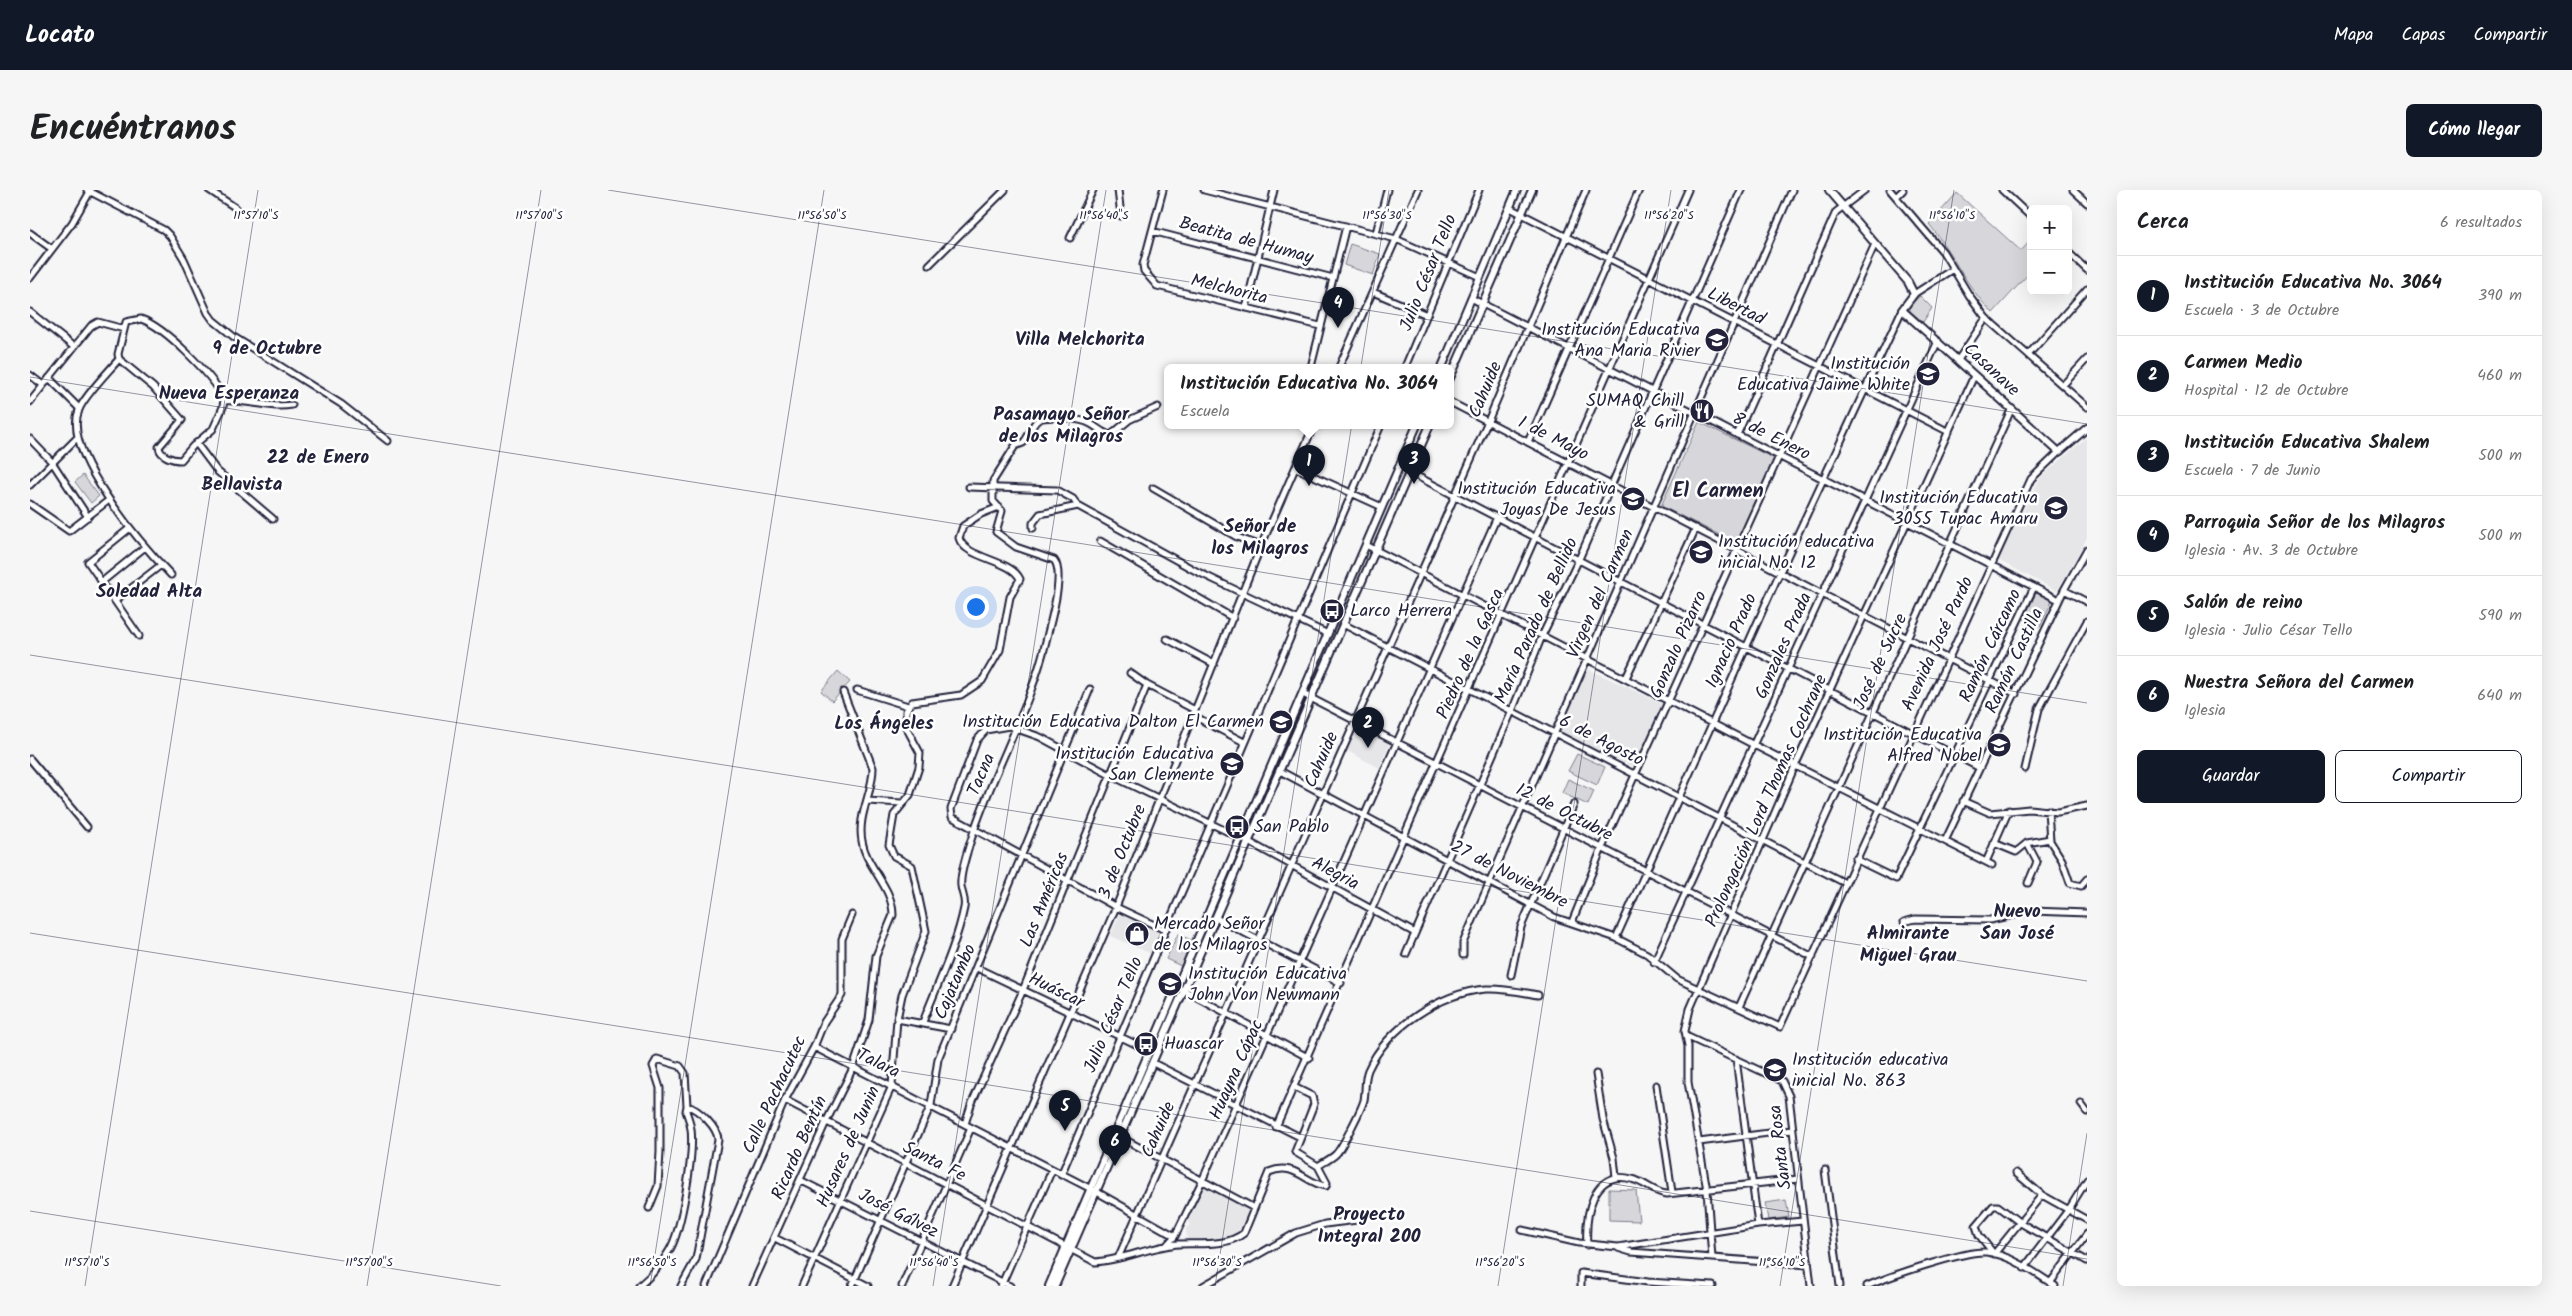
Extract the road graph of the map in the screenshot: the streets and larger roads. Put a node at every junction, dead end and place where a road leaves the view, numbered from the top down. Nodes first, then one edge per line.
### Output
1 (208, 190) edge
2 (1004, 190) edge
3 (1093, 190) edge
4 (1118, 190) edge
5 (1163, 190) edge
6 (1204, 190) edge
7 (1274, 190) edge
8 (1387, 190) edge
9 (1418, 190) edge
10 (1478, 190) edge
11 (1517, 190) edge
12 (1532, 190) edge
13 (1586, 190) edge
14 (1639, 190) edge
15 (1688, 190) edge
16 (1741, 190) edge
17 (1792, 190) edge
18 (1829, 190) edge
19 (1865, 190) edge
20 (1890, 190) edge
21 (1903, 190) edge
22 (2002, 190) edge
23 (2073, 190) edge
24 (89, 191) edge
25 (1896, 197) junction
26 (2087, 203) edge
27 (1842, 206) junction
28 (1270, 207) junction
29 (236, 208) dead end
30 (1510, 208) junction
31 (1522, 213) junction
32 (2027, 213) edge
33 (1121, 216) dead end
34 (1346, 226) junction
35 (1152, 230) junction
36 (30, 233) edge
37 (1376, 233) junction
38 (1567, 236) junction
39 (1070, 238) dead end
40 (1396, 239) junction
41 (1875, 244) junction
42 (52, 249) junction
43 (2072, 256) edge
44 (1258, 258) junction
45 (1609, 258) junction
46 (1448, 262) junction
47 (929, 265) dead end
48 (1953, 268) junction
49 (2087, 270) edge
50 (1480, 277) junction
51 (30, 278) edge
52 (1333, 278) junction
53 (1648, 279) junction
54 (2087, 289) edge
55 (1373, 292) junction
56 (1914, 294) junction
57 (1471, 298) junction
58 (1692, 300) junction
59 (1482, 304) junction
60 (1246, 308) junction
61 (1902, 310) junction
62 (30, 312) edge
63 (1427, 315) junction
64 (1986, 318) junction
65 (1734, 322) junction
66 (1320, 326) junction
67 (1528, 327) junction
68 (124, 329) junction
69 (1938, 341) junction
70 (1778, 345) junction
71 (74, 347) junction
72 (1569, 348) junction
73 (2028, 355) junction
74 (120, 358) junction
75 (2087, 359) edge
76 (1958, 360) junction
77 (1312, 364) edge
78 (1340, 364) edge
79 (1406, 364) edge
80 (1443, 364) edge
81 (1820, 366) junction
82 (1454, 369) edge
83 (1609, 371) junction
84 (30, 375) edge
85 (1974, 376) junction
86 (49, 378) junction
87 (43, 385) junction
88 (2063, 385) junction
89 (1863, 388) junction
90 (1652, 393) junction
91 (224, 401) junction
92 (30, 402) edge
93 (1454, 404) edge
94 (292, 405) dead end
95 (1158, 407) dead end
96 (2087, 407) edge
97 (79, 408) junction
98 (1906, 410) junction
99 (2011, 410) junction
100 (1695, 414) junction
101 (1488, 421) junction
102 (2087, 428) edge
103 (1312, 429) edge
104 (1379, 429) edge
105 (1415, 429) edge
106 (1428, 429) edge
107 (1949, 432) junction
108 (1737, 435) junction
109 (77, 438) junction
110 (30, 440) edge
111 (388, 441) dead end
112 (1528, 442) junction
113 (196, 443) junction
114 (2059, 452) junction
115 (1779, 457) junction
116 (52, 462) junction
117 (1569, 463) junction
118 (1296, 468) junction
119 (1409, 472) junction
120 (1824, 479) junction
121 (30, 485) edge
122 (1612, 485) junction
123 (969, 487) dead end
124 (992, 488) junction
125 (1153, 488) dead end
126 (1352, 493) junction
127 (1455, 496) junction
128 (109, 500) junction
129 (1865, 500) junction
130 (30, 504) edge
131 (1078, 506) junction
132 (999, 507) junction
133 (1382, 507) junction
134 (1656, 507) junction
135 (88, 517) junction
136 (1497, 517) junction
137 (273, 519) dead end
138 (1908, 522) junction
139 (130, 528) junction
140 (1033, 528) dead end
141 (1696, 528) junction
142 (1536, 538) junction
143 (1100, 541) dead end
144 (1950, 544) junction
145 (1366, 545) junction
146 (1261, 546) junction
147 (145, 547) junction
148 (1737, 549) junction
149 (2087, 549) edge
150 (1376, 550) junction
151 (1579, 559) junction
152 (1990, 564) junction
153 (161, 565) junction
154 (1420, 572) junction
155 (1780, 572) junction
156 (171, 575) dead end
157 (102, 581) junction
158 (1620, 581) junction
159 (2034, 587) junction
160 (2064, 590) junction
161 (1242, 592) junction
162 (1463, 594) junction
163 (1823, 594) junction
164 (116, 600) junction
165 (2059, 600) junction
166 (2087, 602) edge
167 (1662, 603) junction
168 (1503, 615) junction
169 (1865, 616) junction
170 (1233, 618) junction
171 (1297, 618) junction
172 (2087, 621) edge
173 (1343, 624) junction
174 (1704, 624) junction
175 (1328, 634) junction
176 (139, 636) dead end
177 (1542, 636) junction
178 (1907, 638) junction
179 (1167, 639) dead end
180 (1386, 646) junction
181 (1746, 646) junction
182 (1587, 658) junction
183 (1948, 659) junction
184 (1214, 664) junction
185 (1789, 668) junction
186 (1430, 669) junction
187 (1130, 673) dead end
188 (1626, 678) junction
189 (1990, 680) junction
190 (1147, 685) junction
191 (1090, 689) dead end
192 (857, 690) dead end
193 (1470, 690) junction
194 (1831, 690) junction
195 (843, 692) dead end
196 (1302, 694) junction
197 (2016, 694) junction
198 (1311, 698) junction
199 (1669, 701) junction
200 (908, 706) junction
201 (1512, 711) junction
202 (1193, 712) junction
203 (1873, 712) junction
204 (1354, 720) junction
205 (1711, 724) junction
206 (1017, 728) junction
207 (1554, 733) junction
208 (1913, 733) junction
209 (1244, 742) junction
210 (1397, 742) junction
211 (1754, 745) junction
212 (1063, 751) junction
213 (1954, 755) junction
214 (30, 759) edge
215 (1438, 763) junction
216 (1795, 766) junction
217 (1978, 768) junction
218 (2025, 770) dead end
219 (1280, 771) junction
220 (1636, 775) junction
221 (1110, 776) junction
222 (1480, 785) junction
223 (1839, 787) junction
224 (1322, 793) junction
225 (1678, 797) junction
226 (1159, 799) junction
227 (867, 801) junction
228 (1963, 801) junction
229 (902, 803) junction
230 (1574, 804) dead end
231 (1521, 806) junction
232 (2087, 806) edge
233 (1879, 808) junction
234 (2009, 810) junction
235 (2048, 810) junction
236 (1365, 815) junction
237 (1720, 819) junction
238 (1210, 824) junction
239 (87, 827) dead end
240 (1563, 828) junction
241 (1920, 829) junction
242 (974, 831) junction
243 (1406, 837) junction
244 (2050, 838) junction
245 (1241, 839) junction
246 (1763, 841) junction
247 (1249, 842) junction
248 (1945, 842) junction
249 (1994, 843) junction
250 (2027, 843) junction
251 (1602, 848) junction
252 (1020, 855) junction
253 (1856, 859) junction
254 (1447, 860) junction
255 (1804, 862) junction
256 (1290, 865) junction
257 (1645, 871) junction
258 (2087, 879) edge
259 (1068, 880) junction
260 (1489, 883) junction
261 (1845, 883) junction
262 (2028, 883) dead end
263 (1332, 888) junction
264 (1687, 892) junction
265 (1530, 904) junction
266 (1116, 906) junction
267 (1373, 910) junction
268 (2087, 913) edge
269 (852, 914) dead end
270 (1730, 914) junction
271 (1216, 918) junction
272 (1572, 922) junction
273 (1904, 922) dead end
274 (1165, 930) junction
275 (1415, 933) junction
276 (1770, 936) junction
277 (1616, 938) junction
278 (1257, 940) junction
279 (1406, 954) dead end
280 (1463, 955) dead end
281 (1813, 958) junction
282 (1300, 962) junction
283 (1654, 962) junction
284 (977, 968) junction
285 (1511, 975) dead end
286 (1342, 983) junction
287 (1178, 987) junction
288 (1699, 988) junction
289 (1023, 990) junction
290 (1184, 990) junction
291 (1538, 996) dead end
292 (1739, 1007) junction
293 (1226, 1012) junction
294 (1070, 1013) junction
295 (897, 1019) junction
296 (923, 1022) junction
297 (1780, 1027) joint
298 (951, 1028) junction
299 (1267, 1035) junction
300 (1686, 1036) junction
301 (1120, 1037) junction
302 (814, 1047) junction
303 (1150, 1051) junction
304 (1309, 1058) junction
305 (1736, 1058) junction
306 (1153, 1062) junction
307 (853, 1068) junction
308 (1596, 1074) dead end
309 (1194, 1084) junction
310 (1656, 1085) dead end
311 (892, 1086) junction
312 (1296, 1088) junction
313 (785, 1100) junction
314 (2081, 1104) dead end
315 (687, 1106) junction
316 (931, 1106) junction
317 (1236, 1106) junction
318 (2087, 1112) edge
319 (826, 1122) junction
320 (965, 1124) junction
321 (1276, 1127) junction
322 (971, 1128) junction
323 (1792, 1130) junction
324 (1118, 1136) junction
325 (1747, 1136) junction
326 (1300, 1138) junction
327 (1699, 1142) junction
328 (866, 1144) junction
329 (1012, 1148) junction
330 (1161, 1159) junction
331 (907, 1163) junction
332 (1318, 1166) junction
333 (1052, 1170) junction
334 (1825, 1170) dead end
335 (2016, 1173) dead end
336 (1061, 1175) junction
337 (1616, 1178) junction
338 (1798, 1179) junction
339 (800, 1180) junction
340 (1202, 1181) junction
341 (947, 1184) junction
342 (1753, 1184) junction
343 (2086, 1184) edge
344 (1707, 1190) junction
345 (1094, 1191) junction
346 (1672, 1192) junction
347 (2042, 1195) junction
348 (841, 1200) junction
349 (988, 1204) junction
350 (649, 1208) dead end
351 (1254, 1208) junction
352 (2069, 1209) junction
353 (1137, 1214) junction
354 (1357, 1220) dead end
355 (2087, 1220) edge
356 (1803, 1221) junction
357 (882, 1222) junction
358 (2020, 1222) junction
359 (1758, 1225) junction
360 (1028, 1226) junction
361 (1522, 1230) dead end
362 (1711, 1232) junction
363 (2087, 1234) edge
364 (1175, 1236) junction
365 (2048, 1237) junction
366 (775, 1238) junction
367 (922, 1242) junction
368 (1587, 1245) junction
369 (1166, 1246) junction
370 (1068, 1248) junction
371 (1618, 1248) junction
372 (2075, 1252) junction
373 (1994, 1254) junction
374 (815, 1258) junction
375 (1118, 1258) junction
376 (1712, 1258) junction
377 (962, 1261) junction
378 (2087, 1261) edge
379 (1808, 1265) junction
380 (2024, 1268) junction
381 (855, 1280) junction
382 (1002, 1284) edge
383 (2053, 1284) edge
384 (639, 1286) edge
385 (681, 1286) edge
386 (706, 1286) edge
387 (752, 1286) edge
388 (802, 1286) edge
389 (852, 1286) edge
390 (868, 1286) edge
391 (902, 1286) edge
392 (952, 1286) edge
393 (1010, 1286) edge
394 (1049, 1286) edge
395 (1055, 1286) edge
396 (1203, 1286) edge
397 (1581, 1286) edge
398 (1713, 1286) edge
399 (1811, 1286) edge
400 (1840, 1286) edge
401 (1867, 1286) edge

1 - 29 street
2 - 47 street
3 - 39 street
4 - 33 street
5 - 35 street
6 - 28 street
7 - 28 street
8 - 37 street
9 - 40 street
10 - 46 street, Julio César Tello
11 - 30 street
12 - 31 street
13 - 38 street, Cahuide
14 - 45 street
15 - 53 street, Piedro de la Gasca
16 - 58 street, María Parado de Bellido
17 - 65 street, Virgen del Carmen
18 - 27 street
19 - 27 street
20 - 25 street
21 - 25 street
22 - 32 street
23 - 26 street
24 - 42 street
24 - 111 street
25 - 48 street
27 - 41 street
27 - 70 street
28 - 34 street
28 - 44 street
30 - 31 street, Libertad
30 - 50 street
31 - 38 street, Libertad
31 - 59 street
34 - 37 street
34 - 52 street
35 - 44 street, Beatita de Humay
35 - 60 street, Melchorita
36 - 42 street
37 - 40 street
38 - 45 street, Libertad
38 - 67 street, Cahuide
40 - 46 street
40 - 55 street
41 - 56 street
41 - 81 street, Gonzalo Pizarro
42 - 51 street
43 - 49 street
44 - 52 street, Beatita de Humay
44 - 60 street
45 - 53 street, Libertad
45 - 72 street
46 - 50 street
46 - 63 street, Julio César Tello
48 - 56 street, Ignacio Prado
48 - 64 street
50 - 57 street
52 - 66 street
53 - 58 street, Libertad
53 - 83 street, Piedro de la Gasca
54 - 73 street
55 - 63 street
55 - 78 street
56 - 61 street, Ignacio Prado
57 - 59 street, 8 de Enero
57 - 80 street
58 - 65 street, Libertad
58 - 90 street, María Parado de Bellido
59 - 67 street, 8 de Enero
59 - 82 street
60 - 66 street, Melchorita
61 - 69 street, Casanave
61 - 89 street, Ignacio Prado
62 - 71 street
63 - 79 street, Julio César Tello
64 - 73 street
64 - 76 street
65 - 70 street, Libertad
65 - 100 street, Virgen del Carmen
66 - 77 street
67 - 72 street, 8 de Enero
67 - 101 street, Cahuide
68 - 71 street
68 - 74 street
68 - 91 street
69 - 76 street, Casanave
69 - 98 street, Gonzales Prada
70 - 81 street, Libertad
70 - 108 street
71 - 86 street
72 - 83 street, 8 de Enero
72 - 112 street
73 - 88 street
74 - 97 street
74 - 113 street
75 - 88 street
76 - 85 street, Casanave
81 - 89 street, Libertad
81 - 115 street, Gonzalo Pizarro
83 - 90 street, 8 de Enero
83 - 117 street, Piedro de la Gasca
84 - 87 street
85 - 99 street, Casanave
85 - 107 street, Prolongación Lord Thomas Cochrane
86 - 87 street
86 - 97 street
87 - 92 street
88 - 96 street
89 - 98 street, Libertad
89 - 120 street, Ignacio Prado
90 - 100 street, 8 de Enero
90 - 122 street, María Parado de Bellido
91 - 94 street
91 - 113 street
93 - 101 street, 1 de Mayo
95 - 124 street
97 - 109 street
98 - 107 street, Libertad
98 - 129 street, Gonzales Prada
99 - 114 street, Casanave
99 - 144 street, José de Sucre
100 - 108 street, 8 de Enero
100 - 134 street, Virgen del Carmen
101 - 112 street, 1 de Mayo
101 - 127 street, Cahuide
102 - 114 street, Avenida José Pardo
103 - 118 street, 3 de Octubre
104 - 126 street, Julio César Tello
105 - 133 street
106 - 119 street
107 - 138 street, Prolongación Lord Thomas Cochrane
108 - 115 street, 8 de Enero
109 - 116 street
109 - 128 street
110 - 116 street
112 - 117 street, 1 de Mayo
113 - 137 street
114 - 152 street, Avenida José Pardo
115 - 120 street, 8 de Enero
115 - 148 street, Gonzalo Pizarro
116 - 121 street
116 - 135 street
117 - 122 street, 1 de Mayo
117 - 142 street, Piedro de la Gasca
118 - 126 street
118 - 146 street, 3 de Octubre
119 - 127 street
119 - 150 street
120 - 129 street, 8 de Enero
120 - 155 street, Ignacio Prado
122 - 134 street, 1 de Mayo
122 - 151 street, María Parado de Bellido
123 - 124 street
124 - 131 street
124 - 132 street, Tacna
125 - 146 street
126 - 133 street
126 - 171 street, Julio César Tello
127 - 136 street
127 - 154 street, Cahuide
128 - 135 street
128 - 139 street
129 - 138 street, 8 de Enero
129 - 163 street, Gonzales Prada
130 - 135 street
131 - 140 street
131 - 161 street
132 - 200 street
132 - 206 street, Tacna
133 - 145 street
134 - 141 street, 1 de Mayo
134 - 158 street, Virgen del Carmen
136 - 142 street
136 - 162 street, Huayna Cápac
138 - 144 street, 8 de Enero
138 - 169 street, Prolongación Lord Thomas Cochrane
139 - 147 street
139 - 157 street
141 - 148 street, 1 de Mayo
141 - 167 street
142 - 151 street
142 - 168 street, Piedro de la Gasca
143 - 170 street
144 - 152 street, 8 de Enero
144 - 178 street, José de Sucre
145 - 150 street
145 - 175 street
146 - 161 street, 3 de Octubre
147 - 153 street
147 - 157 street
148 - 155 street, 1 de Mayo
148 - 174 street, Gonzalo Pizarro
149 - 160 street, Ramón Castilla
150 - 154 street
150 - 173 street
151 - 158 street
151 - 177 street, María Parado de Bellido
152 - 159 street, 8 de Enero
152 - 183 street, Avenida José Pardo
153 - 156 street
153 - 164 street
154 - 162 street
154 - 180 street, Cahuide
155 - 163 street, 1 de Mayo
155 - 181 street, Ignacio Prado
157 - 164 street
158 - 167 street
158 - 182 street, Virgen del Carmen
159 - 165 street, 8 de Enero
159 - 189 street, Ramón Cárcamo
160 - 165 street, Ramón Castilla
160 - 166 street
161 - 170 street, 3 de Octubre
161 - 171 street
162 - 168 street
162 - 186 street, Huayna Cápac
163 - 169 street, 1 de Mayo
163 - 185 street, Gonzales Prada
164 - 176 street
165 - 197 street, Ramón Castilla
167 - 174 street
167 - 188 street
168 - 177 street
168 - 193 street, Piedro de la Gasca
169 - 178 street, 1 de Mayo
169 - 194 street, Prolongación Lord Thomas Cochrane
170 - 184 street, 3 de Octubre
171 - 175 street
171 - 209 street, Julio César Tello
172 - 218 street
173 - 180 street, 6 de Agosto
173 - 198 street
174 - 181 street
174 - 199 street, Gonzalo Pizarro
175 - 196 street
177 - 182 street
177 - 201 street, María Parado de Bellido
178 - 183 street, 1 de Mayo
178 - 203 street, José de Sucre
179 - 184 street
180 - 186 street, 6 de Agosto
180 - 204 street, Cahuide
181 - 185 street
181 - 205 street, Ignacio Prado
182 - 188 street
182 - 207 street, Virgen del Carmen
183 - 189 street, 1 de Mayo
183 - 208 street, Avenida José Pardo
184 - 202 street, 3 de Octubre
185 - 194 street
185 - 211 street, Gonzales Prada
186 - 193 street, 6 de Agosto
186 - 210 street, Huayna Cápac
187 - 190 street
188 - 199 street
189 - 197 street, 1 de Mayo
189 - 213 street, Ramón Cárcamo
190 - 202 street
190 - 221 street, Las Américas
191 - 212 street, Cajatambo
192 - 200 street
193 - 201 street, 6 de Agosto
193 - 215 street, Piedro de la Gasca
194 - 203 street
194 - 216 street, Prolongación Lord Thomas Cochrane
195 - 227 street, Ricardo Bentín
196 - 198 street, 12 de Octubre
196 - 245 street
197 - 217 street, Ramón Castilla
198 - 204 street, 12 de Octubre
198 - 219 street
199 - 205 street
199 - 220 street, Gonzalo Pizarro
200 - 229 street, Husares de Junin
201 - 207 street, 6 de Agosto
201 - 222 street, María Parado de Bellido
202 - 209 street
202 - 226 street, 3 de Octubre
203 - 208 street
203 - 223 street, José de Sucre
204 - 210 street, 12 de Octubre
204 - 224 street, Cahuide
205 - 211 street
205 - 225 street, Ignacio Prado
206 - 212 street
206 - 242 street, Tacna
206 - 242 street
207 - 220 street, 6 de Agosto
207 - 231 street, Virgen del Carmen
208 - 213 street
208 - 233 street, Avenida José Pardo
209 - 238 street, Julio César Tello
210 - 215 street, 12 de Octubre
210 - 236 street, Huayna Cápac
211 - 216 street
211 - 237 street, Gonzales Prada
212 - 221 street
212 - 252 street, Cajatambo
213 - 217 street
213 - 241 street, Ramón Cárcamo
214 - 239 street
215 - 222 street, 12 de Octubre
215 - 243 street, Piedro de la Gasca
216 - 223 street
216 - 246 street, Prolongación Lord Thomas Cochrane
217 - 228 street, Ramón Castilla
219 - 224 street, 27 de Noviembre
219 - 247 street
220 - 225 street, 6 de Agosto
220 - 251 street, Gonzalo Pizarro
221 - 226 street
221 - 259 street, Las Américas
222 - 231 street, 12 de Octubre
222 - 254 street, María Parado de Bellido
223 - 233 street
223 - 255 street, José de Sucre
224 - 236 street, 27 de Noviembre
224 - 256 street, Cahuide
225 - 237 street, 6 de Agosto
225 - 257 street, Ignacio Prado
226 - 238 street
226 - 266 street, 3 de Octubre
227 - 229 street
227 - 307 street, Ricardo Bentín
228 - 234 street
228 - 248 street, Ramón Castilla
229 - 295 street, Husares de Junin
230 - 240 street
231 - 240 street, 12 de Octubre
231 - 260 street, Virgen del Carmen
232 - 235 street
233 - 241 street
233 - 253 street, Avenida José Pardo
234 - 235 street
234 - 249 street
235 - 244 street
236 - 243 street, 27 de Noviembre
236 - 263 street, Huayna Cápac
237 - 246 street, 6 de Agosto
237 - 264 street, Gonzales Prada
238 - 245 street
238 - 274 street, Julio César Tello
240 - 251 street, 12 de Octubre
240 - 265 street
241 - 248 street
241 - 253 street, Ramón Cárcamo
242 - 252 street
242 - 296 street, Tacna
243 - 254 street, 27 de Noviembre
243 - 267 street, Piedro de la Gasca
244 - 250 street
244 - 258 street
245 - 247 street, Alegria
245 - 287 street
246 - 255 street, 6 de Agosto
246 - 270 street, Prolongación Lord Thomas Cochrane
247 - 256 street, Alegria
247 - 271 street
248 - 249 street
249 - 250 street
250 - 262 street
251 - 257 street, 12 de Octubre
251 - 272 street, Gonzalo Pizarro
252 - 259 street
252 - 284 street, Cajatambo
253 - 261 street, Avenida José Pardo
254 - 260 street, 27 de Noviembre
254 - 275 street, María Parado de Bellido
255 - 261 street, 6 de Agosto
255 - 276 street, José de Sucre
256 - 263 street, Alegria
256 - 278 street, Cahuide
257 - 264 street, 12 de Octubre
257 - 277 street, Ignacio Prado
259 - 266 street
259 - 289 street, Las Américas
260 - 265 street, 27 de Noviembre
260 - 280 street, Virgen del Carmen
261 - 281 street, Avenida José Pardo
263 - 267 street, Alegria
263 - 282 street, Huayna Cápac
264 - 270 street, 12 de Octubre
264 - 283 street, Gonzales Prada
265 - 272 street, 27 de Noviembre
265 - 285 street
266 - 274 street
266 - 294 street, 3 de Octubre
267 - 275 street, Alegria
267 - 286 street, Piedro de la Gasca
268 - 273 street
269 - 302 street, Calle Pachacutec
270 - 276 street, 12 de Octubre
270 - 288 street, Prolongación Lord Thomas Cochrane
271 - 278 street
271 - 290 street
272 - 277 street, 27 de Noviembre
274 - 301 street, Julio César Tello
275 - 279 street, María Parado de Bellido
276 - 281 street, 12 de Octubre
276 - 292 street, José de Sucre
277 - 283 street, 27 de Noviembre
278 - 282 street
278 - 293 street, Cahuide
281 - 297 street, Avenida José Pardo
282 - 286 street
282 - 299 street, Huayna Cápac
283 - 288 street, 27 de Noviembre
284 - 289 street, Huáscar
284 - 298 street, Cajatambo
286 - 304 street, Piedro de la Gasca
287 - 290 street
287 - 303 street
288 - 292 street, 27 de Noviembre
288 - 300 street, Prolongación Lord Thomas Cochrane
289 - 294 street, Huáscar
289 - 320 street, Las Américas
290 - 293 street
290 - 306 street
291 - 332 street
292 - 297 street, 27 de Noviembre
293 - 299 street
293 - 309 street, Cahuide
294 - 301 street, Huáscar
294 - 329 street, 3 de Octubre
295 - 296 street
295 - 311 street, Husares de Junin
296 - 298 street
298 - 316 street, Cajatambo
299 - 304 street
299 - 317 street, Huayna Cápac
300 - 305 street, Santa Rosa
300 - 327 street, Prolongación Lord Thomas Cochrane
301 - 303 street, Huáscar
301 - 336 street, Julio César Tello
302 - 307 street, Talara
302 - 313 street, Calle Pachacutec
303 - 324 street
304 - 312 street, Piedro de la Gasca
305 - 323 street, Santa Rosa
305 - 325 street
306 - 309 street
306 - 324 street
307 - 311 street, Talara
307 - 319 street, Ricardo Bentín
308 - 337 street
309 - 317 street
309 - 330 street, Cahuide
310 - 346 street
311 - 316 street, Talara
311 - 328 street, Husares de Junin
312 - 321 street, Piedro de la Gasca
312 - 326 street
313 - 319 street, Santa Fe
313 - 386 street, Calle Pachacutec
314 - 318 street
315 - 350 street
315 - 384 street
315 - 385 street
316 - 320 street, Talara
316 - 331 street, Cajatambo
317 - 321 street
317 - 340 street, Huayna Cápac
319 - 328 street, Santa Fe
319 - 339 street, Ricardo Bentín
320 - 322 street, Talara
321 - 326 street
322 - 329 street, Talara
322 - 341 street
323 - 325 street
323 - 338 street, Santa Rosa
324 - 330 street
324 - 345 street
325 - 327 street
325 - 342 street
326 - 332 street
327 - 344 street, Prolongación Lord Thomas Cochrane
328 - 331 street, Santa Fe
328 - 348 street, Husares de Junin
329 - 333 street, Talara
329 - 349 street, 3 de Octubre
330 - 340 street
330 - 353 street, Cahuide
331 - 341 street, Santa Fe
331 - 357 street, Cajatambo
332 - 351 street, Santa Fe
333 - 336 street, Talara
333 - 360 street
334 - 400 street
335 - 347 street
336 - 345 street, Talara
337 - 346 street
337 - 368 street
338 - 342 street
338 - 356 street, Santa Rosa
339 - 348 street, José Gálvez
339 - 366 street, Ricardo Bentín
340 - 351 street
340 - 364 street, Huayna Cápac
341 - 349 street, Santa Fe
341 - 367 street
342 - 344 street
342 - 359 street
343 - 352 street
344 - 346 street
344 - 362 street, Prolongación Lord Thomas Cochrane
345 - 353 street, Talara
345 - 370 street
347 - 352 street
347 - 358 street
348 - 357 street, José Gálvez
348 - 374 street, Husares de Junin
349 - 360 street, Santa Fe
349 - 377 street, 3 de Octubre
351 - 369 street, Santa Fe
352 - 355 street
352 - 365 street
353 - 364 street, Talara
353 - 375 street, Cahuide
354 - 396 street
356 - 359 street
356 - 379 street, Santa Rosa
357 - 367 street, José Gálvez
357 - 381 street, Cajatambo
358 - 365 street
358 - 373 street
358 - 373 street
359 - 362 street
360 - 370 street, Santa Fe
360 - 382 street
361 - 368 street
362 - 371 street
362 - 376 street, Prolongación Lord Thomas Cochrane
363 - 372 street
364 - 369 street, Huayna Cápac
365 - 372 street
365 - 380 street
366 - 374 street
366 - 387 street, Ricardo Bentín
367 - 377 street, José Gálvez
367 - 391 street
368 - 371 street
369 - 375 street, Santa Fe
370 - 375 street, Santa Fe
370 - 394 street
370 - 395 street
371 - 376 street
372 - 378 street
372 - 383 street
373 - 380 street
373 - 401 street
374 - 381 street
374 - 388 street, Husares de Junin
376 - 379 street
377 - 382 street, José Gálvez
377 - 392 street, 3 de Octubre
379 - 399 street, Santa Rosa
380 - 383 street
381 - 389 street, Cajatambo
381 - 390 street
382 - 393 street, José Gálvez
397 - 398 street

